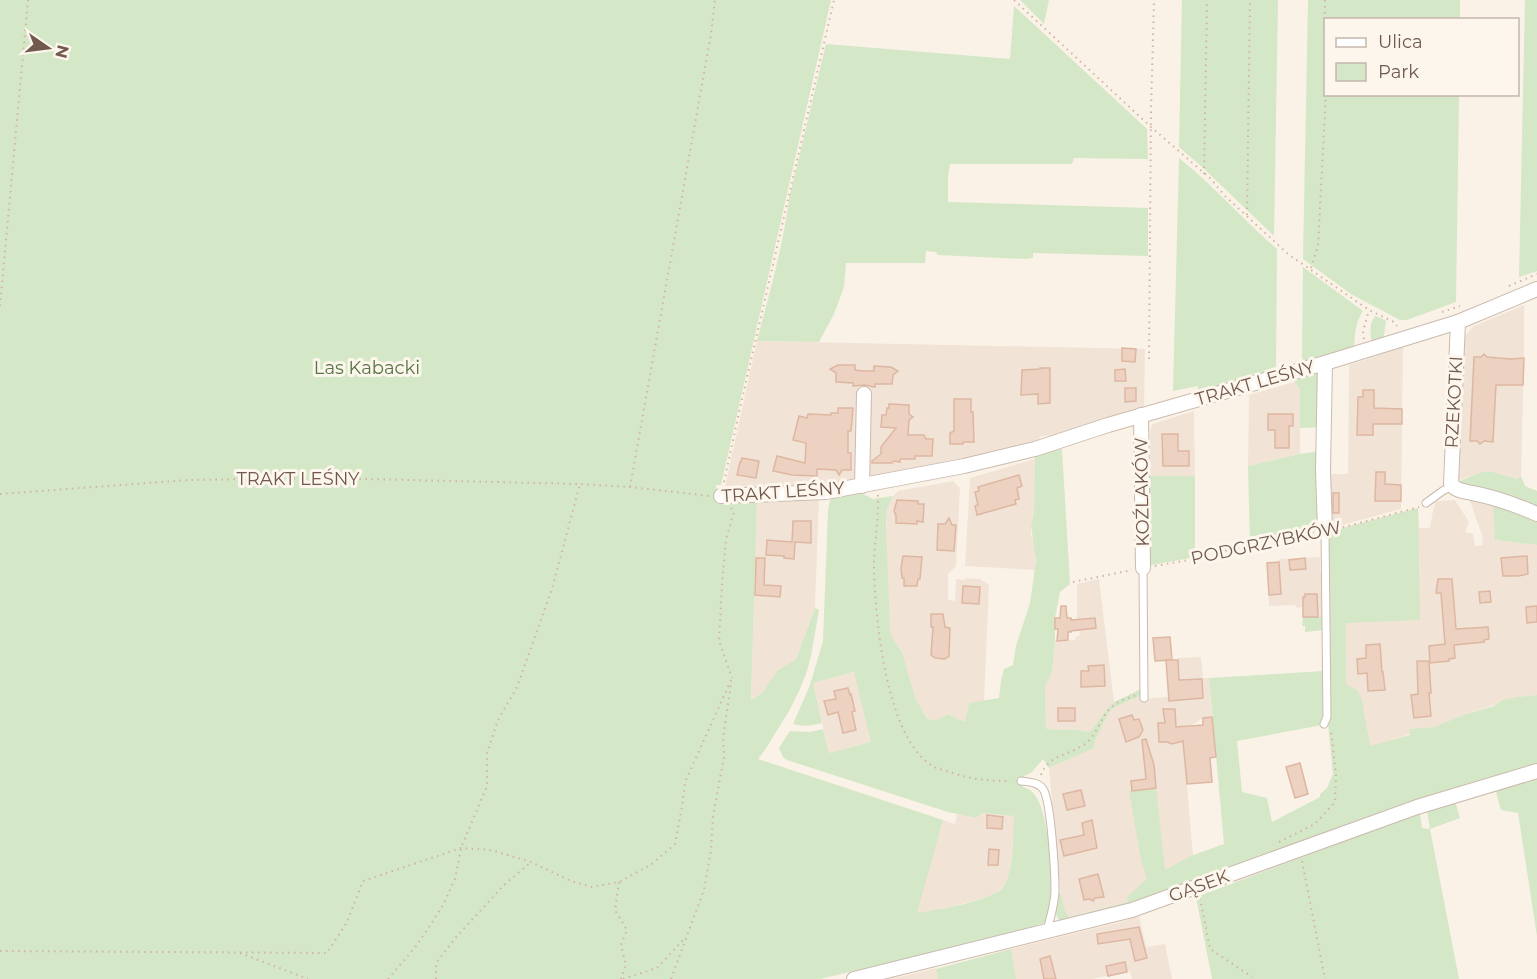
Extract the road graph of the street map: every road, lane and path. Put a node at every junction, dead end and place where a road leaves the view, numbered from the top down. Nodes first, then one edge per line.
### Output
1 (28, 0) edge
2 (715, 0) edge
3 (834, 0) edge
4 (1014, 0) edge
5 (1154, 0) edge
6 (1207, 0) edge
7 (1251, 0) edge
8 (1325, 0) edge
9 (1325, 18) edge
10 (1326, 96) edge
11 (1151, 127) junction
12 (1204, 174) junction
13 (1247, 215) junction
14 (1311, 269) junction
15 (1537, 274) edge
16 (1508, 286) dead end
17 (1537, 289) edge
18 (1468, 303) dead end
19 (0, 306) edge
20 (1369, 310) junction
21 (1438, 314) dead end
22 (1458, 322) junction
23 (1404, 339) junction
24 (1365, 351) junction
25 (1149, 359) dead end
26 (1325, 363) junction
27 (864, 394) dead end
28 (1141, 416) junction
29 (878, 483) junction
30 (580, 484) junction
31 (1451, 484) junction
32 (862, 486) junction
33 (630, 487) junction
34 (0, 494) edge
35 (721, 496) junction
36 (1426, 503) joint
37 (1537, 514) edge
38 (1324, 531) junction
39 (1143, 568) junction
40 (1073, 582) dead end
41 (732, 678) junction
42 (1144, 695) joint
43 (1326, 721) joint
44 (1537, 771) edge
45 (1022, 781) joint
46 (1038, 784) junction
47 (1272, 845) dead end
48 (461, 848) junction
49 (1298, 850) junction
50 (531, 862) junction
51 (619, 882) junction
52 (1198, 887) junction
53 (1047, 932) junction
54 (688, 935) junction
55 (0, 951) edge
56 (237, 952) junction
57 (1252, 977) dead end
58 (308, 979) edge
59 (388, 979) edge
60 (436, 979) edge
61 (622, 979) edge
62 (671, 979) edge
63 (854, 979) edge
64 (1325, 979) edge

1 - 19 path
2 - 33 path
3 - 35 path
4 - 11 path
5 - 11 path
6 - 12 path
7 - 13 path
8 - 9 path
10 - 14 path
11 - 12 path
11 - 25 path
12 - 13 path
13 - 14 path
14 - 20 path
15 - 16 path
17 - 22 street, TRAKT LEŚNY
18 - 21 path
20 - 23 path
20 - 24 path
22 - 23 street, TRAKT LEŚNY
22 - 31 street, RZEKOTKI
23 - 24 street, TRAKT LEŚNY
24 - 26 street, TRAKT LEŚNY
26 - 28 street, TRAKT LEŚNY
26 - 38 street
27 - 32 street
28 - 29 street, TRAKT LEŚNY
28 - 39 street, KOŹLAKÓW
29 - 32 street, TRAKT LEŚNY
29 - 45 path
30 - 33 path, TRAKT LEŚNY
30 - 34 path, TRAKT LEŚNY
30 - 48 path
31 - 36 lane
31 - 37 street
32 - 35 street, TRAKT LEŚNY
33 - 35 path, TRAKT LEŚNY
35 - 41 path
36 - 38 path, PODGRZYBKÓW
38 - 39 path, PODGRZYBKÓW
38 - 43 lane
39 - 40 path, PODGRZYBKÓW
39 - 42 lane
41 - 51 path
41 - 54 path
42 - 46 path
43 - 47 path
44 - 49 street, GĄSEK
45 - 46 lane
46 - 53 lane
48 - 50 path
48 - 56 path
48 - 59 path
49 - 52 street, GĄSEK
49 - 64 path
50 - 51 path
50 - 60 path
51 - 61 path
52 - 53 street, GĄSEK
52 - 57 path
53 - 63 street, GĄSEK
54 - 61 path
54 - 62 path
55 - 56 path
56 - 58 path

